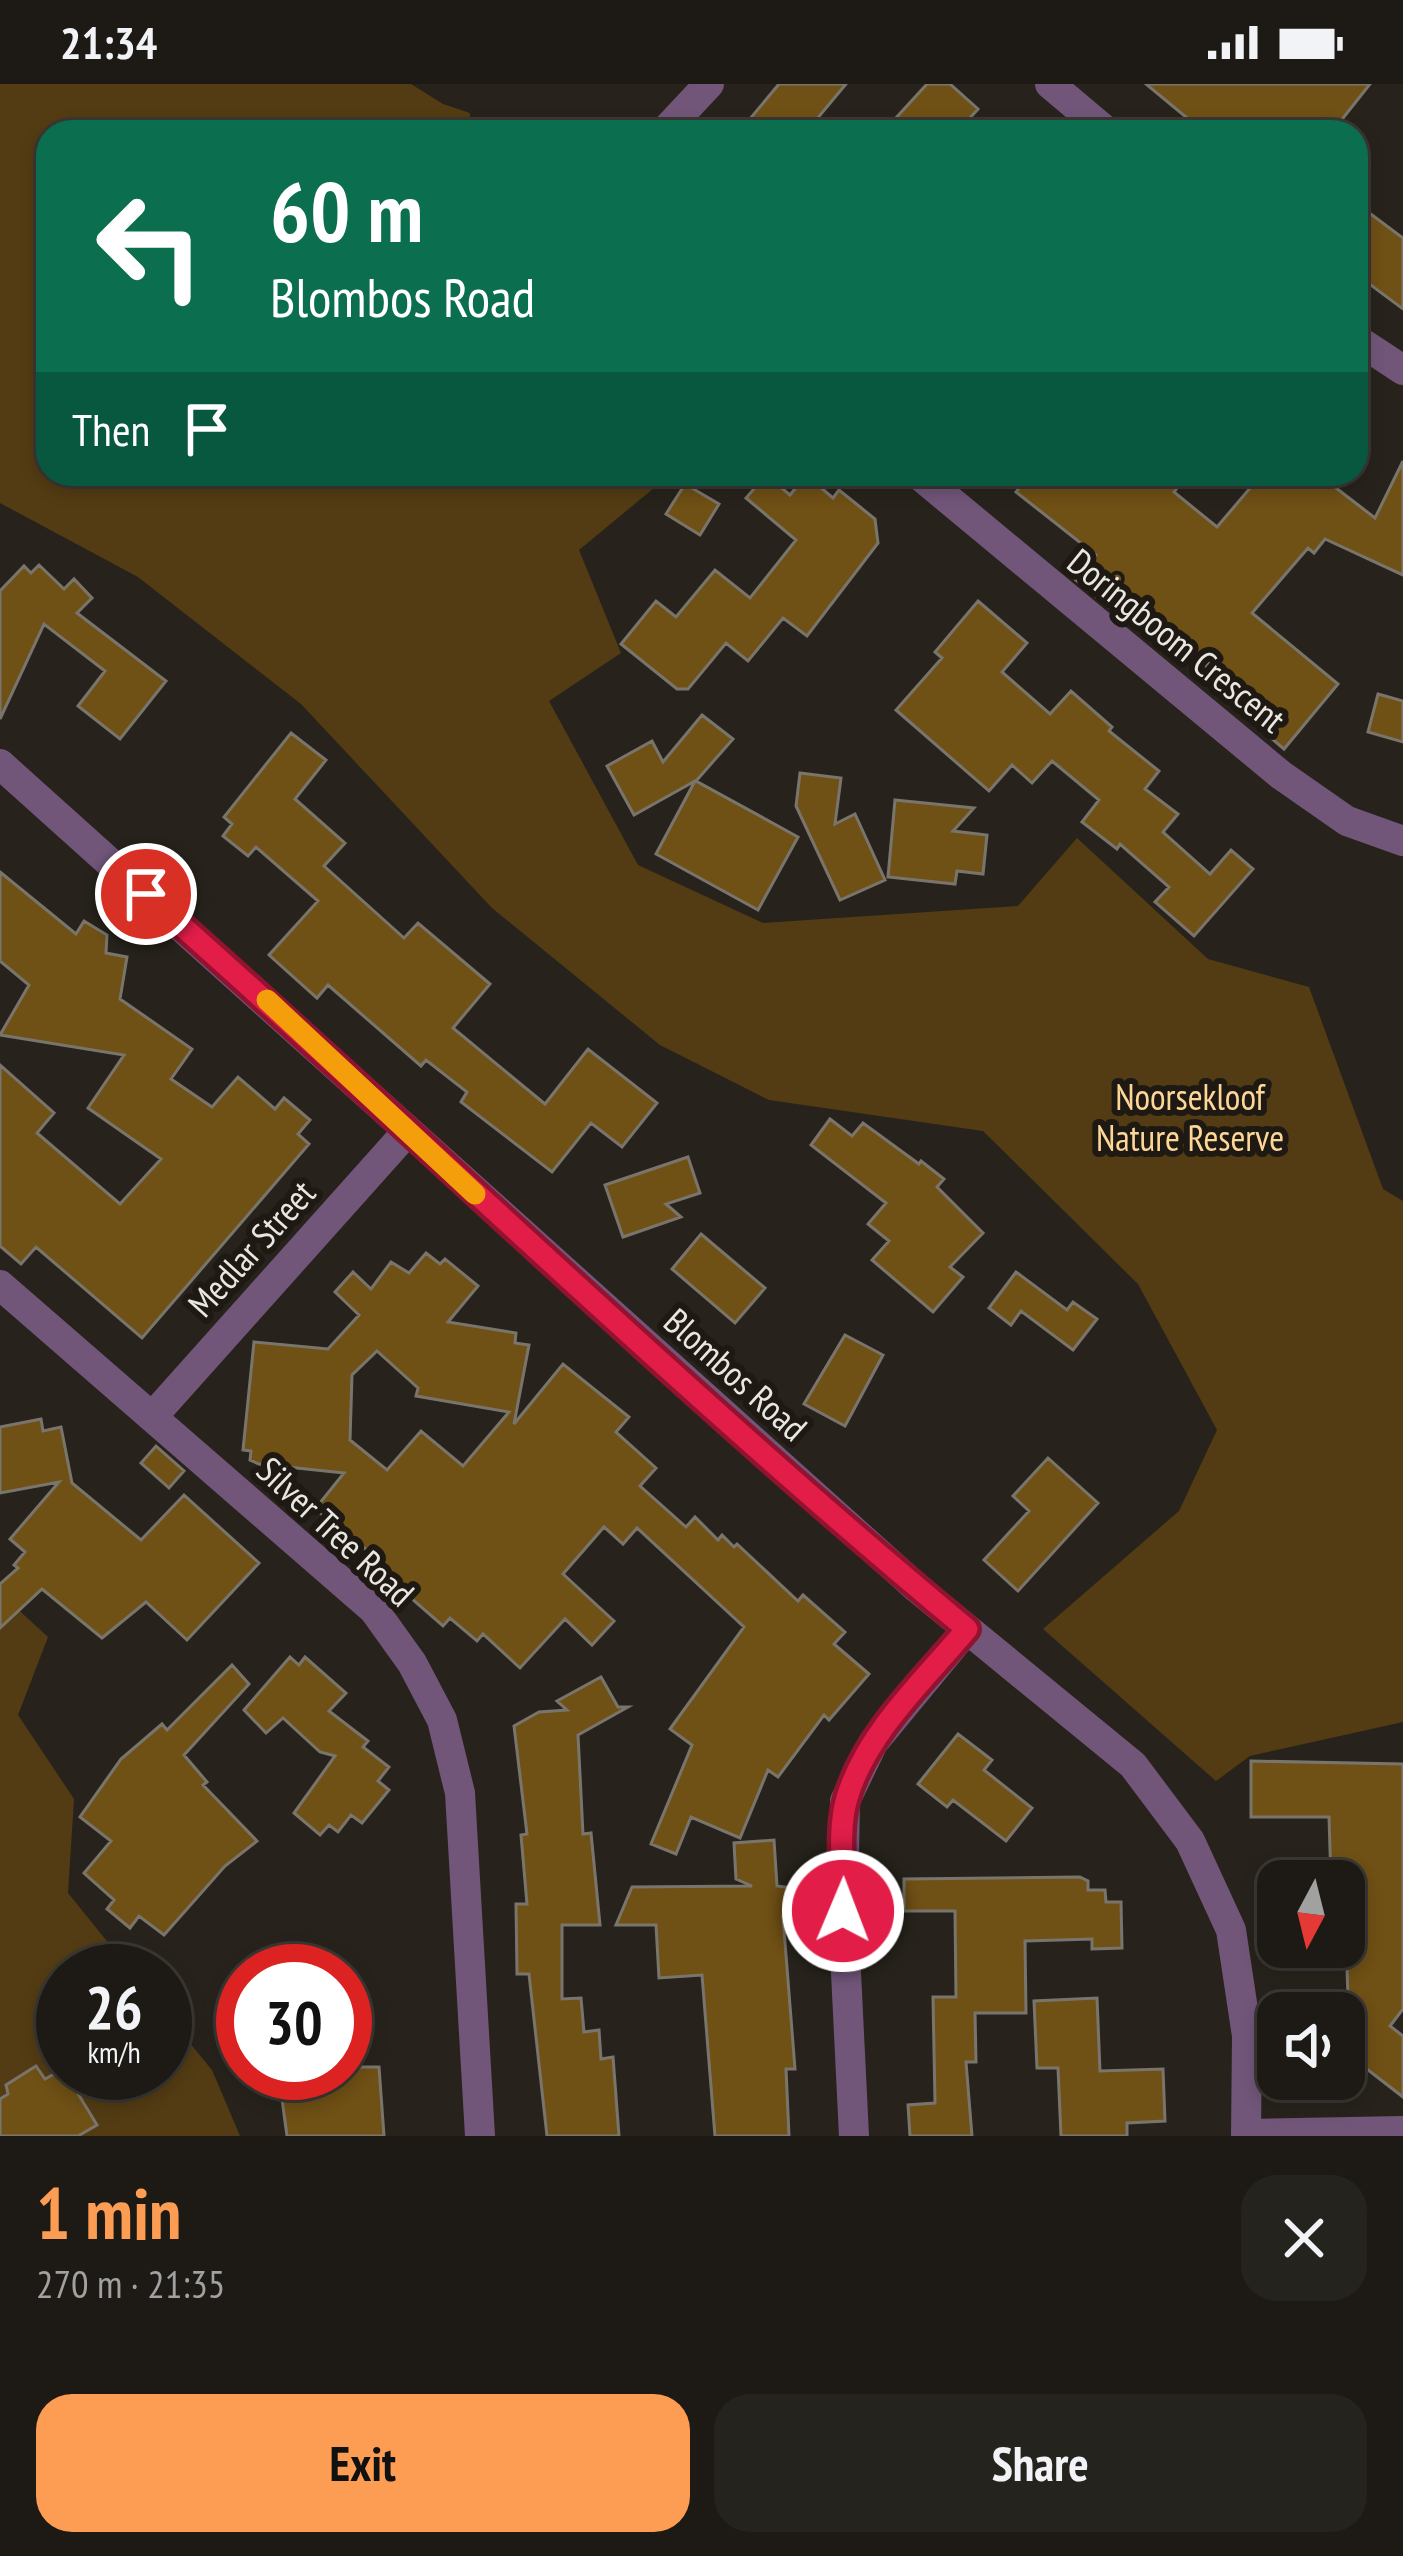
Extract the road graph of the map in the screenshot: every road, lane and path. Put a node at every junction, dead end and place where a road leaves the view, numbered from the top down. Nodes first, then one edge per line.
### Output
1 (709, 84) edge
2 (1050, 84) edge
3 (675, 120) edge
4 (1093, 120) edge
5 (1368, 347) edge
6 (1403, 370) edge
7 (932, 486) edge
8 (0, 764) edge
9 (1403, 841) edge
10 (406, 1133) junction
11 (0, 1285) edge
12 (153, 1416) junction
13 (967, 1629) junction
14 (1403, 2131) edge
15 (1246, 2135) edge
16 (480, 2136) edge
17 (854, 2136) edge

1 - 3 street
2 - 4 street
5 - 6 street
7 - 9 street, Doringboom Crescent
8 - 10 street, Blombos Road
10 - 12 street, Medlar Street
10 - 13 street, Blombos Road
11 - 12 street, Silver Tree Road
12 - 16 street, Silver Tree Road
13 - 15 street, Blombos Road
13 - 17 street
14 - 15 street

